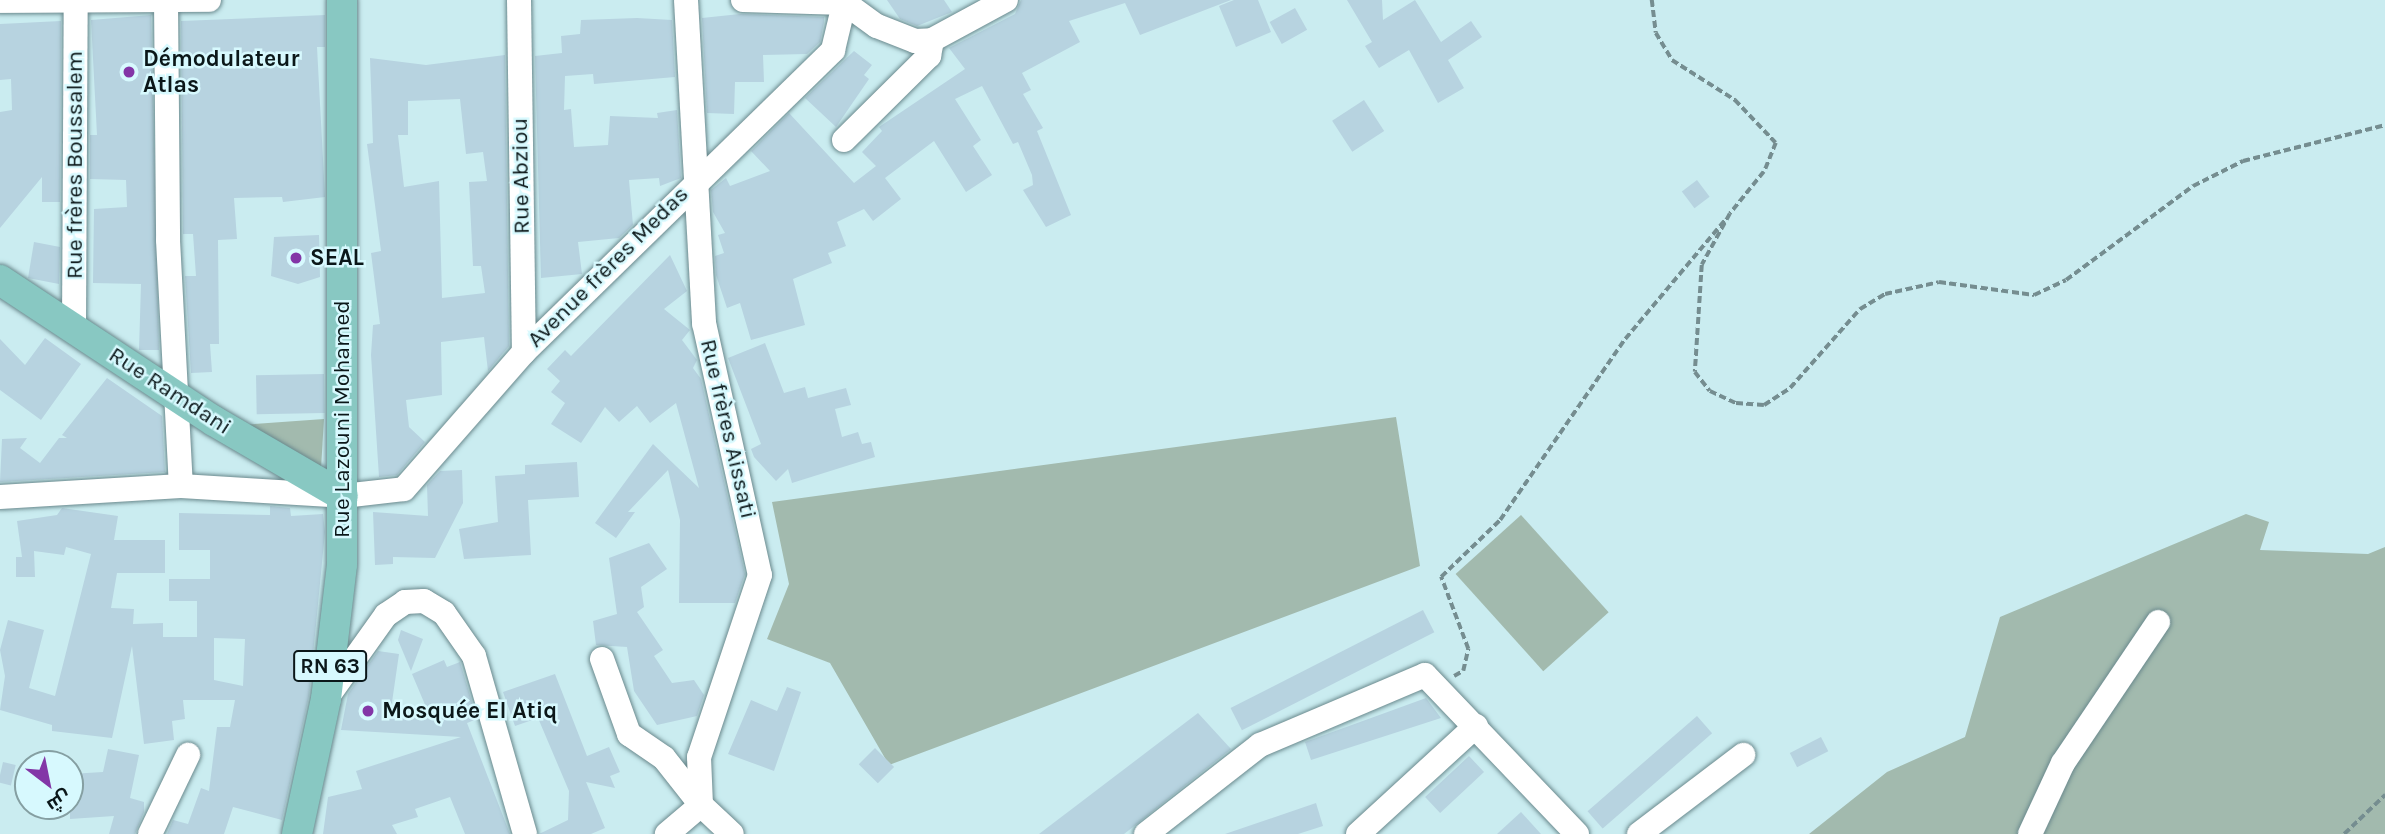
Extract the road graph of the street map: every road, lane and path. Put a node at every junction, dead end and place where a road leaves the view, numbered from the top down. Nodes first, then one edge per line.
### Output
1 (209, 0) edge
2 (342, 0) edge
3 (519, 0) edge
4 (686, 0) edge
5 (743, 0) edge
6 (1006, 0) edge
7 (1652, 0) edge
8 (0, 1) edge
9 (76, 1) edge
10 (166, 1) edge
11 (845, 1) edge
12 (932, 40) junction
13 (2385, 125) edge
14 (844, 140) dead end
15 (693, 180) junction
16 (1730, 214) junction
17 (0, 280) edge
18 (74, 329) junction
19 (524, 352) junction
20 (178, 396) junction
21 (181, 486) junction
22 (343, 496) junction
23 (0, 497) edge
24 (2158, 622) dead end
25 (602, 659) dead end
26 (1440, 684) junction
27 (326, 699) junction
28 (1476, 726) junction
29 (188, 755) dead end
30 (1743, 755) dead end
31 (2385, 794) edge
32 (701, 805) junction
33 (150, 834) edge
34 (298, 834) edge
35 (525, 834) edge
36 (667, 834) edge
37 (732, 834) edge
38 (1146, 834) edge
39 (1358, 834) edge
40 (1577, 834) edge
41 (1639, 834) edge
42 (2030, 834) edge
43 (2344, 834) edge

1 - 10 street
2 - 22 main road, Rue Lazouni Mohamed
3 - 19 street, Rue Abziou
4 - 15 street, Rue frères Aissati
5 - 11 street
6 - 12 street
7 - 16 path
8 - 9 street
9 - 10 street
9 - 18 street, Rue frères Boussalem
10 - 20 street
11 - 12 street
11 - 15 street, Avenue frères Medas
12 - 14 street
13 - 16 path
15 - 19 street, Avenue frères Medas
15 - 32 street, Rue frères Aissati
16 - 26 path
17 - 18 main road, Rue Ramdani
18 - 20 main road, Rue Ramdani
19 - 22 street, Avenue frères Medas
20 - 21 street
20 - 22 main road, Rue Ramdani
21 - 22 street, Avenue frères Medas
21 - 23 street, Avenue frères Medas
22 - 27 main road, Rue Lazouni Mohamed / RN 63
24 - 42 street
25 - 32 street
26 - 28 street
26 - 38 street
27 - 34 main road, Rue Lazouni Mohamed / RN 63
27 - 35 street
28 - 39 street
28 - 40 street
29 - 33 street
30 - 41 street
31 - 43 path
32 - 36 street
32 - 37 street

